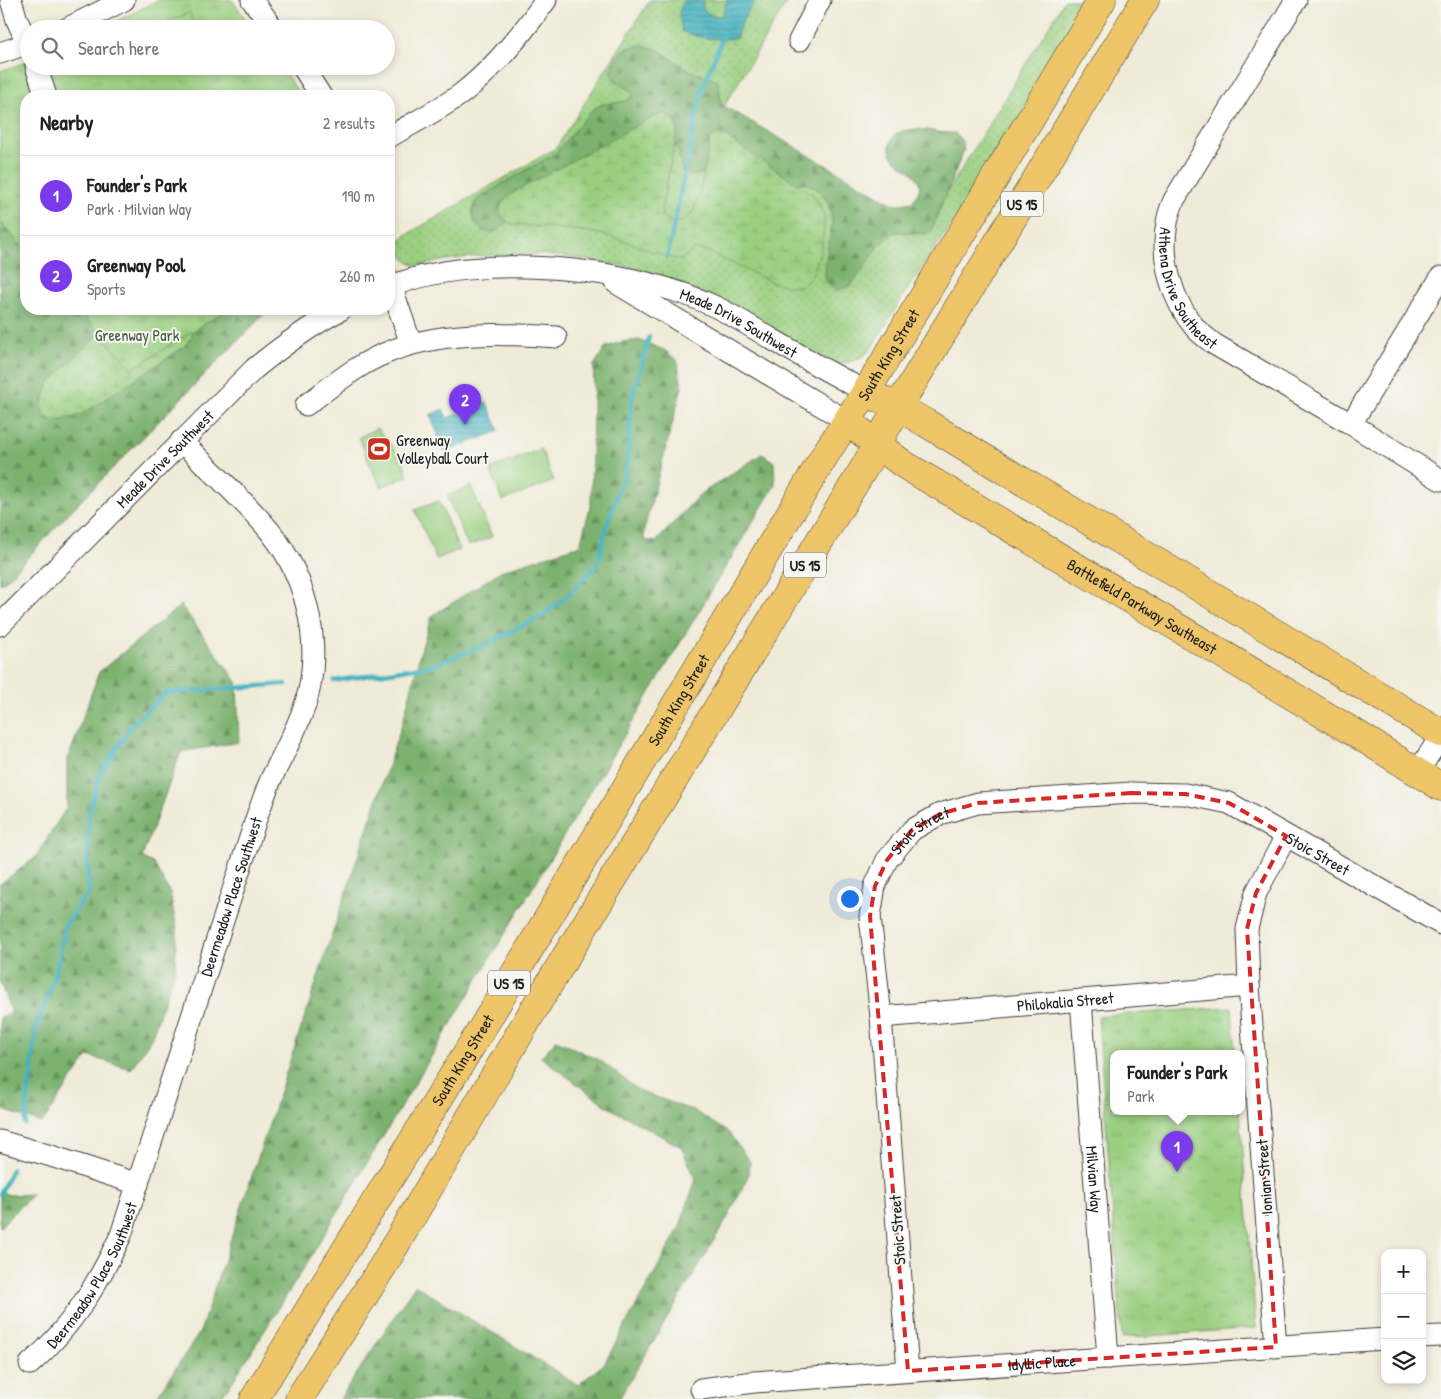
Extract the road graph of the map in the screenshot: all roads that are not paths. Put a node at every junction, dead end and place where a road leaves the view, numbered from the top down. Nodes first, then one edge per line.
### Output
1 (11, 0) edge
2 (124, 0) edge
3 (252, 0) edge
4 (546, 0) edge
5 (820, 0) edge
6 (1102, 0) edge
7 (1145, 0) edge
8 (1296, 0) edge
9 (84, 20) edge
10 (267, 20) edge
11 (20, 27) edge
12 (799, 41) dead end
13 (20, 47) edge
14 (0, 53) edge
15 (39, 75) edge
16 (308, 75) edge
17 (44, 90) edge
18 (317, 90) edge
19 (395, 133) edge
20 (603, 275) junction
21 (1441, 277) edge
22 (395, 283) edge
23 (395, 300) edge
24 (331, 315) edge
25 (556, 337) dead end
26 (411, 344) junction
27 (866, 392) junction
28 (306, 405) dead end
29 (898, 407) junction
30 (847, 421) junction
31 (1351, 424) junction
32 (181, 441) junction
33 (878, 443) junction
34 (1441, 480) edge
35 (0, 626) edge
36 (1441, 734) edge
37 (1417, 773) junction
38 (1441, 787) edge
39 (1286, 836) junction
40 (1441, 924) edge
41 (1249, 986) junction
42 (1081, 1000) junction
43 (881, 1017) junction
44 (0, 1142) edge
45 (138, 1184) junction
46 (1441, 1336) edge
47 (1426, 1337) edge
48 (1381, 1340) edge
49 (1276, 1347) junction
50 (1108, 1358) junction
51 (30, 1364) dead end
52 (908, 1371) junction
53 (700, 1389) dead end
54 (254, 1399) edge
55 (300, 1399) edge

1 - 11 street
2 - 9 street
3 - 10 street
4 - 19 street
5 - 12 street
6 - 27 main road, South King Street / US 15
7 - 29 main road, US 15
8 - 31 street, Athena Drive Southeast
13 - 14 street
15 - 17 street
16 - 18 street
20 - 22 street, Meade Drive Southwest
20 - 27 street, Meade Drive Southwest
20 - 30 street, Meade Drive Southwest
21 - 31 street
23 - 26 street
24 - 32 street, Meade Drive Southwest
25 - 26 street
26 - 28 street
27 - 29 main road
27 - 30 main road, South King Street / US 15
29 - 33 main road, US 15
29 - 36 main road
30 - 33 main road, Battlefield Parkway Southeast
30 - 54 main road, South King Street / US 15
31 - 34 street, Athena Drive Southeast
32 - 35 street, Meade Drive Southwest
32 - 45 street, Deermeadow Place Southwest
33 - 37 main road, Battlefield Parkway Southeast
33 - 55 main road, US 15
36 - 37 street
37 - 38 main road, Battlefield Parkway Southeast
39 - 40 street, Stoic Street
39 - 41 street, Ionian Street
39 - 43 street, Stoic Street
41 - 42 street, Philokalia Street
41 - 49 street, Ionian Street
42 - 43 street, Philokalia Street
42 - 50 street, Milvian Way
43 - 52 street, Stoic Street
44 - 45 street
45 - 51 street, Deermeadow Place Southwest
46 - 47 street
48 - 49 street, Idyllic Place
49 - 50 street, Idyllic Place
50 - 52 street, Idyllic Place
52 - 53 street, Idyllic Place

